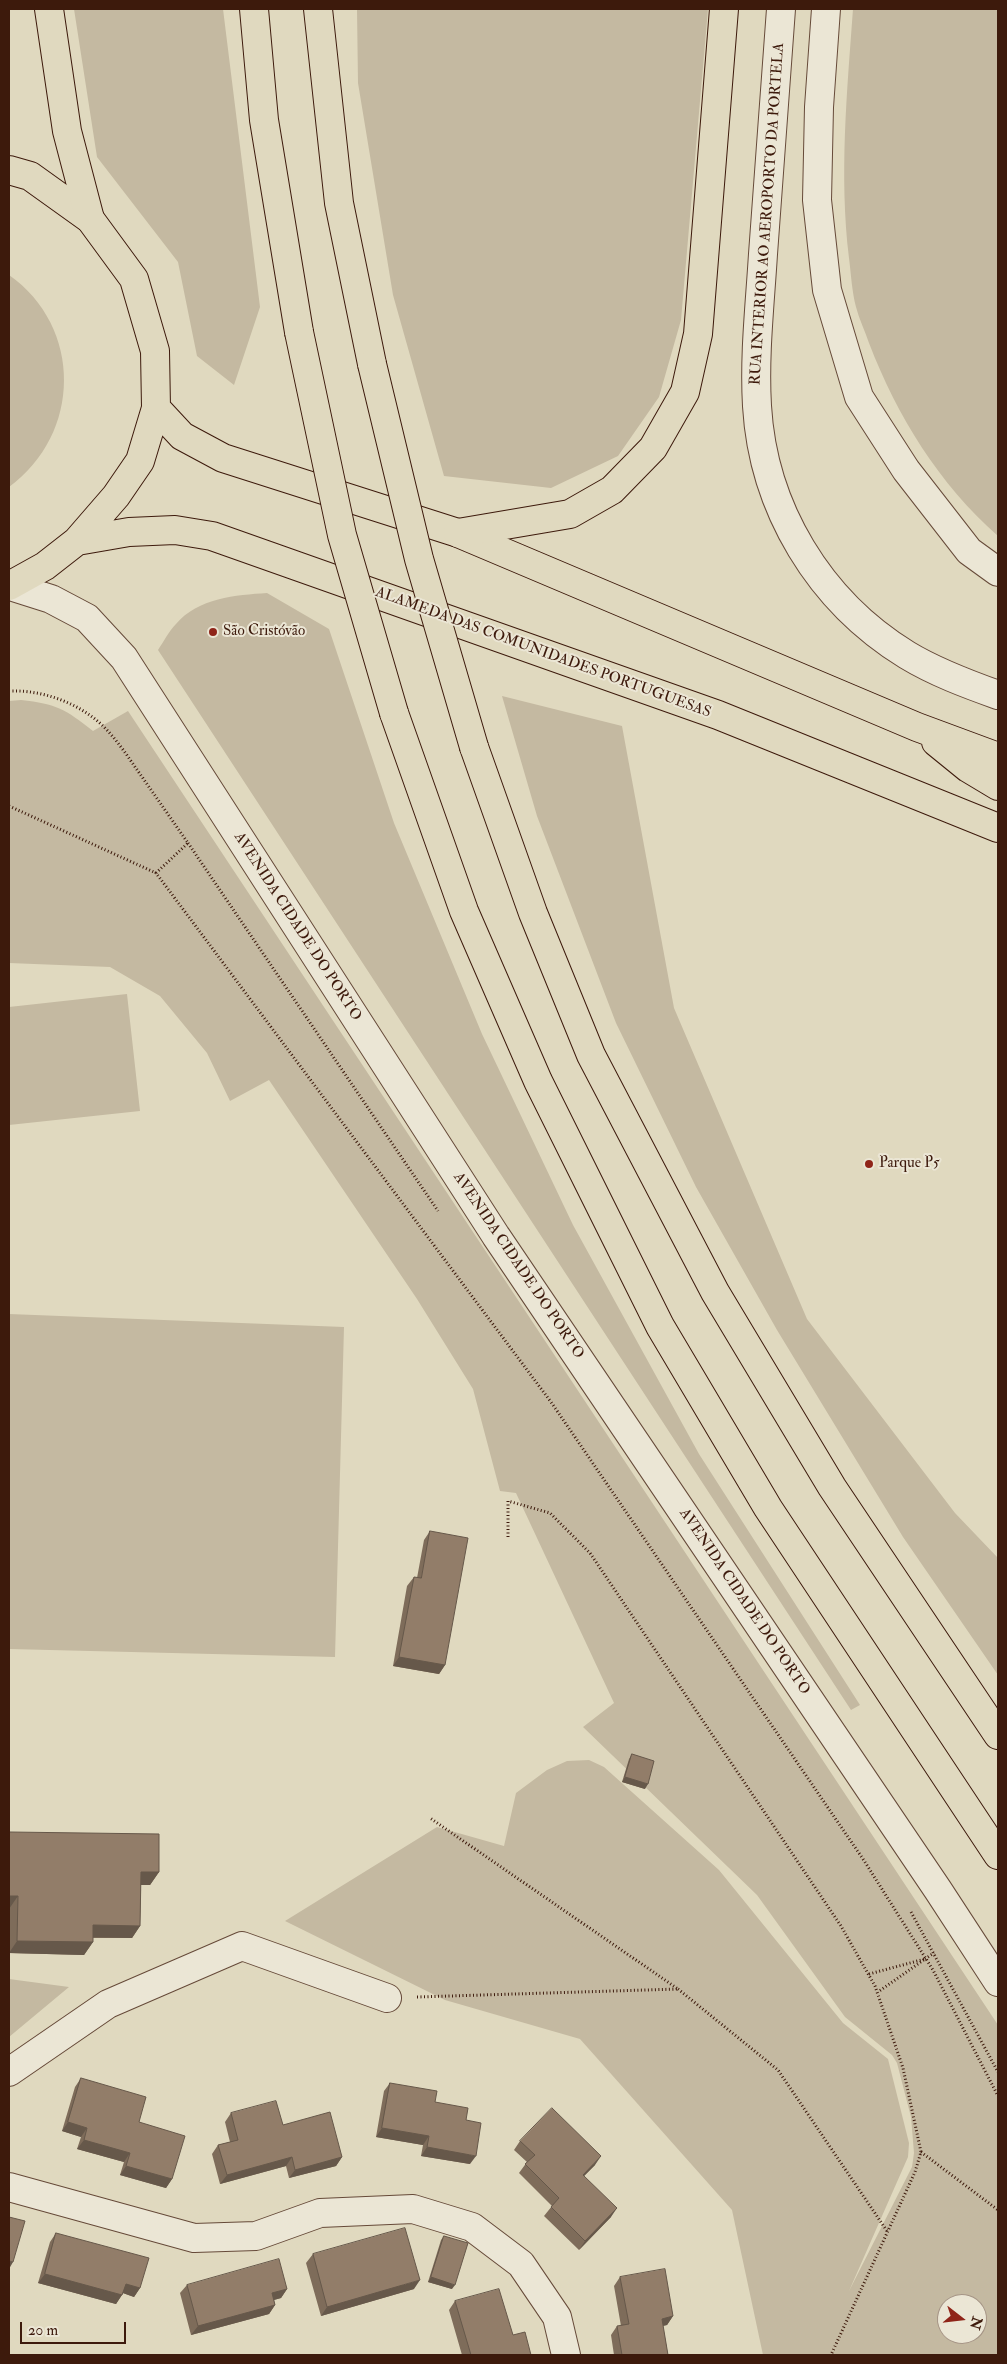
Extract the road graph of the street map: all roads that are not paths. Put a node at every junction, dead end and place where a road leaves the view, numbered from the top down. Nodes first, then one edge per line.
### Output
1 (49, 9) edge
2 (254, 9) edge
3 (318, 9) edge
4 (724, 9) edge
5 (781, 9) edge
6 (826, 9) edge
7 (9, 170) edge
8 (90, 218) junction
9 (156, 408) junction
10 (458, 533) junction
11 (78, 541) junction
12 (998, 572) edge
13 (10, 586) edge
14 (998, 695) edge
15 (917, 728) junction
16 (998, 757) edge
17 (998, 786) edge
18 (998, 828) edge
19 (998, 1735) edge
20 (998, 1855) edge
21 (998, 1982) edge
22 (387, 1998) road end
23 (9, 2072) edge
24 (9, 2187) edge
25 (566, 2355) edge

1 - 8 main road
2 - 20 main road, bridge
3 - 19 main road, bridge
4 - 10 main road
5 - 14 street, RUA INTERIOR AO AEROPORTO DA PORTELA
6 - 12 street
7 - 8 main road
8 - 9 main road
9 - 10 main road
9 - 11 main road
10 - 15 main road
11 - 13 main road
11 - 18 main road, ALAMEDA DAS COMUNIDADES PORTUGUESAS
13 - 21 street, AVENIDA CIDADE DO PORTO
15 - 16 main road
15 - 17 main road
22 - 23 street
24 - 25 street

